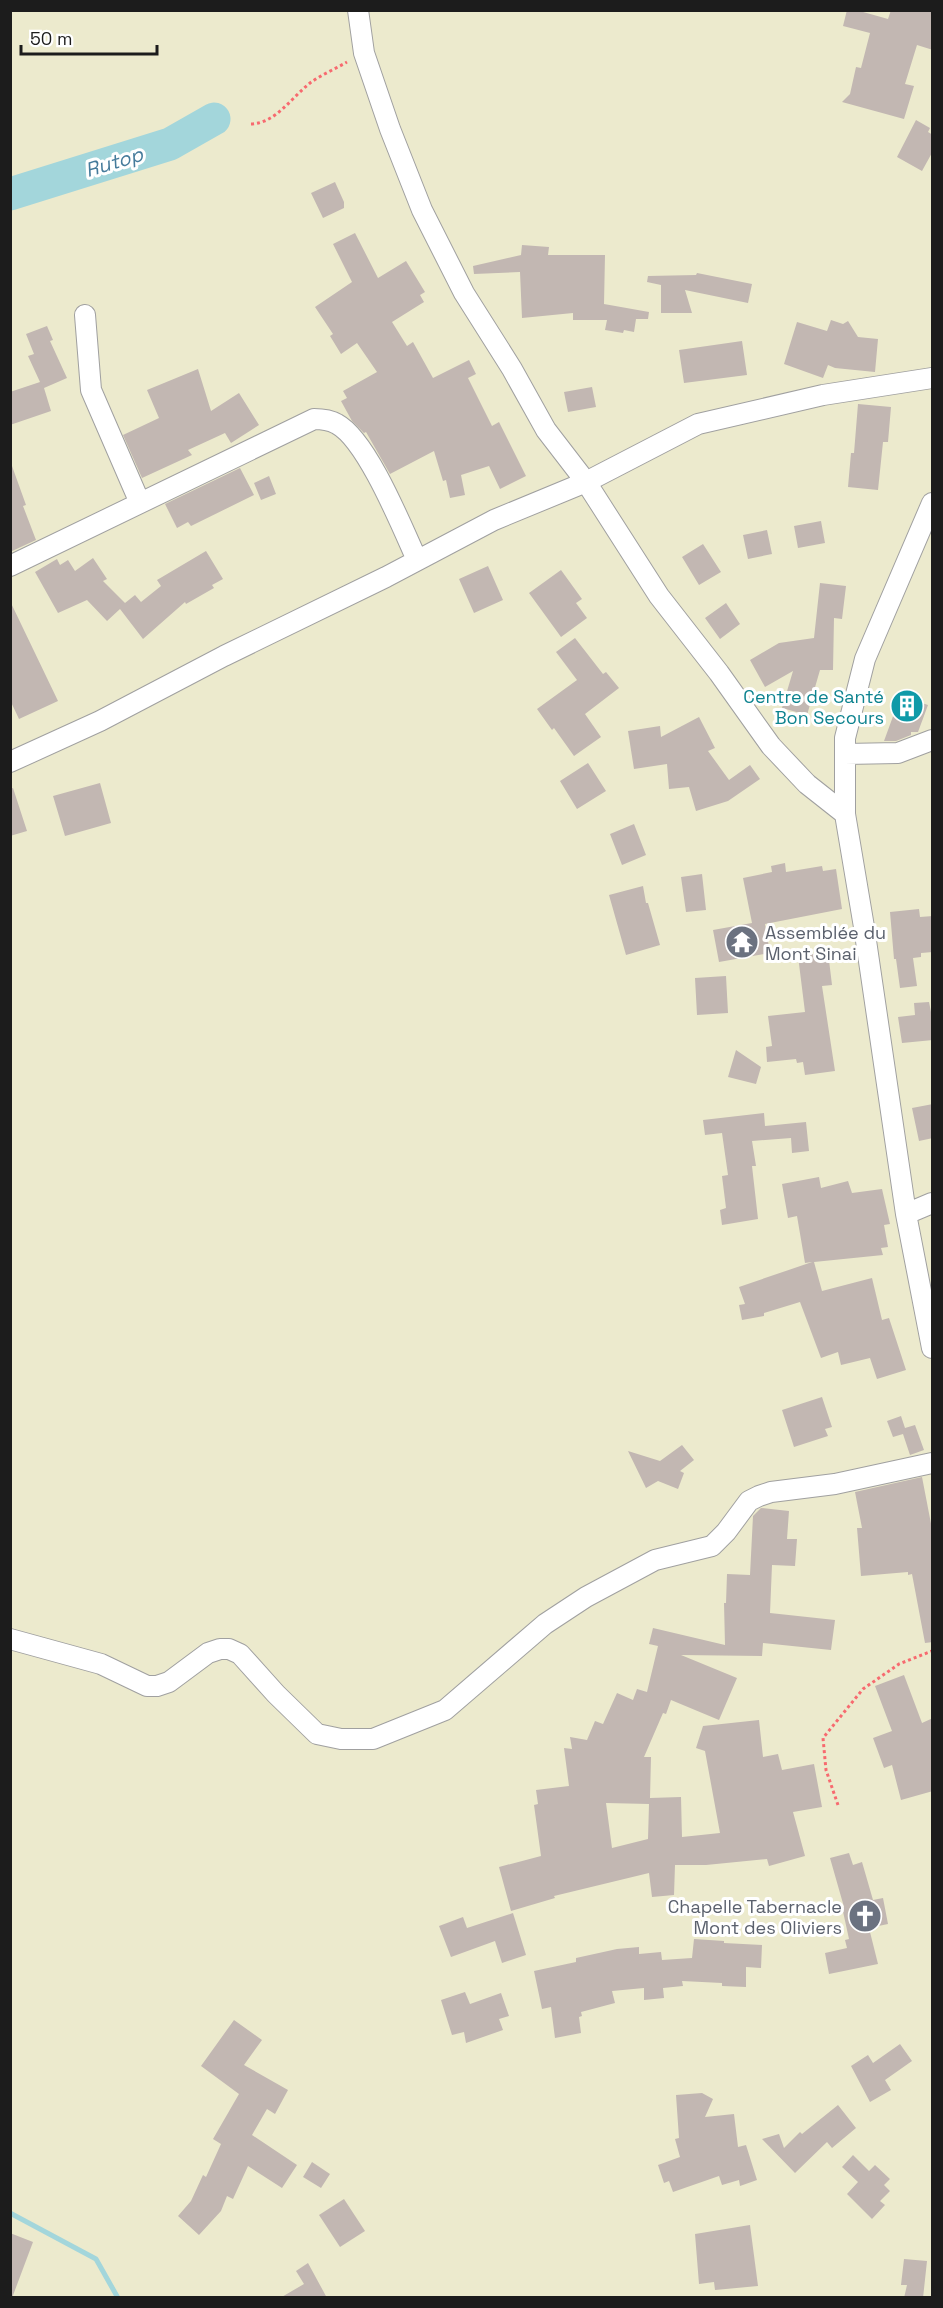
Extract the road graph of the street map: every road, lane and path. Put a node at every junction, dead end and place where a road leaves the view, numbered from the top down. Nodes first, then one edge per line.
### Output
1 (358, 10) edge
2 (364, 53) junction
3 (250, 124) dead end
4 (85, 315) dead end
5 (933, 378) edge
6 (586, 482) junction
7 (140, 503) junction
8 (933, 503) edge
9 (417, 560) junction
10 (10, 566) edge
11 (933, 740) edge
12 (845, 754) junction
13 (10, 762) edge
14 (845, 814) junction
15 (933, 1203) edge
16 (906, 1214) junction
17 (933, 1348) edge
18 (933, 1463) edge
19 (10, 1639) edge
20 (933, 1651) edge
21 (838, 1805) dead end

1 - 2 street
2 - 3 path
2 - 6 street
4 - 7 street
5 - 6 street
6 - 9 street
6 - 14 street
7 - 9 street
7 - 10 street
8 - 12 street
9 - 13 street
11 - 12 street
12 - 14 street
14 - 16 street
15 - 16 street
16 - 17 street
18 - 19 street
20 - 21 path

